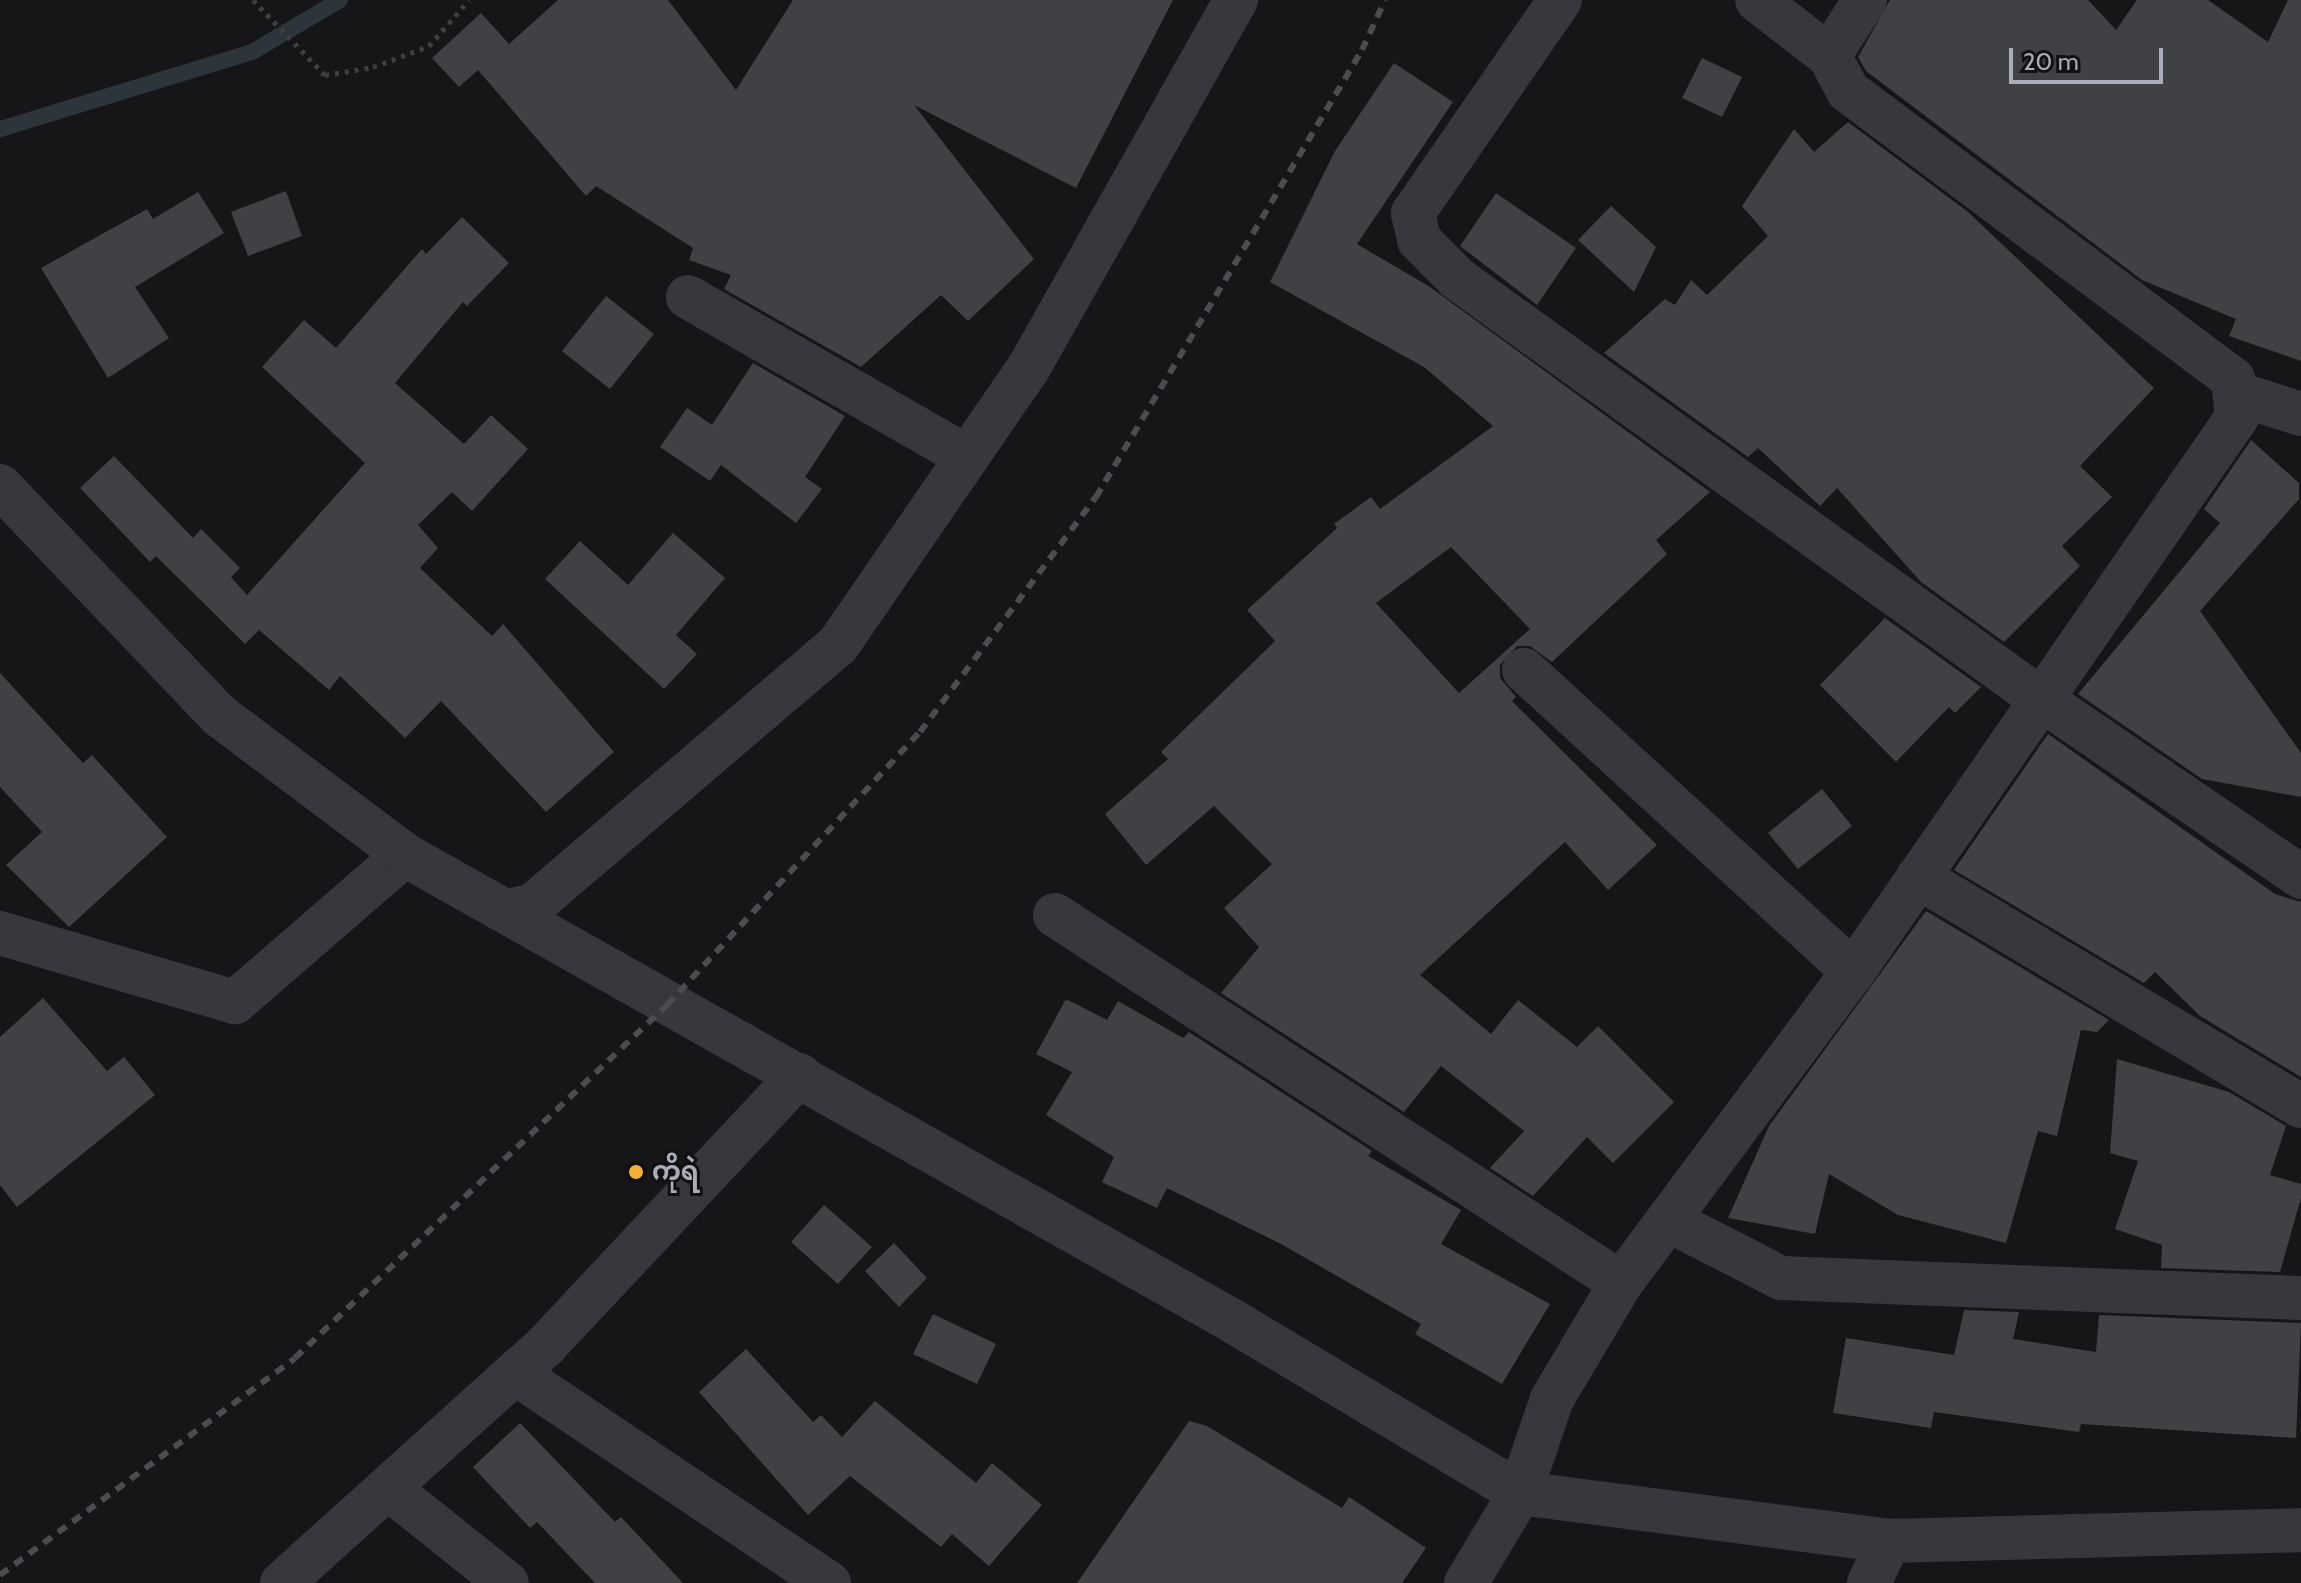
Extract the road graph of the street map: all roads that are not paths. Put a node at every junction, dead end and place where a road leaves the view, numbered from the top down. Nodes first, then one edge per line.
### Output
1 (1236, 0) edge
2 (1560, 0) edge
3 (1757, 0) edge
4 (1865, 0) edge
5 (1829, 56) junction
6 (688, 297) dead end
7 (2235, 393) junction
8 (2301, 414) edge
9 (967, 457) junction
10 (0, 486) edge
11 (1524, 670) dead end
12 (2042, 700) junction
13 (405, 855) junction
14 (1918, 877) junction
15 (2301, 877) edge
16 (506, 911) junction
17 (1055, 915) dead end
18 (0, 933) edge
19 (1853, 972) junction
20 (800, 1075) junction
21 (2301, 1106) edge
22 (1672, 1222) junction
23 (1621, 1283) junction
24 (2301, 1298) edge
25 (515, 1373) junction
26 (388, 1488) junction
27 (1520, 1493) junction
28 (2301, 1530) edge
29 (1889, 1541) junction
30 (282, 1583) edge
31 (507, 1583) edge
32 (829, 1583) edge
33 (1466, 1583) edge
34 (1869, 1583) edge

1 - 9 street
2 - 12 street
3 - 5 street
4 - 5 street
5 - 7 street
6 - 9 street
7 - 8 street
7 - 12 street
9 - 16 street
10 - 13 street
11 - 19 street
12 - 14 street
12 - 15 street
13 - 16 street
13 - 18 street
14 - 19 street
14 - 21 street
16 - 20 street
17 - 23 street
19 - 22 street
20 - 25 street
20 - 27 street
22 - 23 street
22 - 24 street
23 - 27 street
25 - 26 street
25 - 32 street
26 - 30 street
26 - 31 street
27 - 29 street
27 - 33 street
28 - 29 street
29 - 34 street

